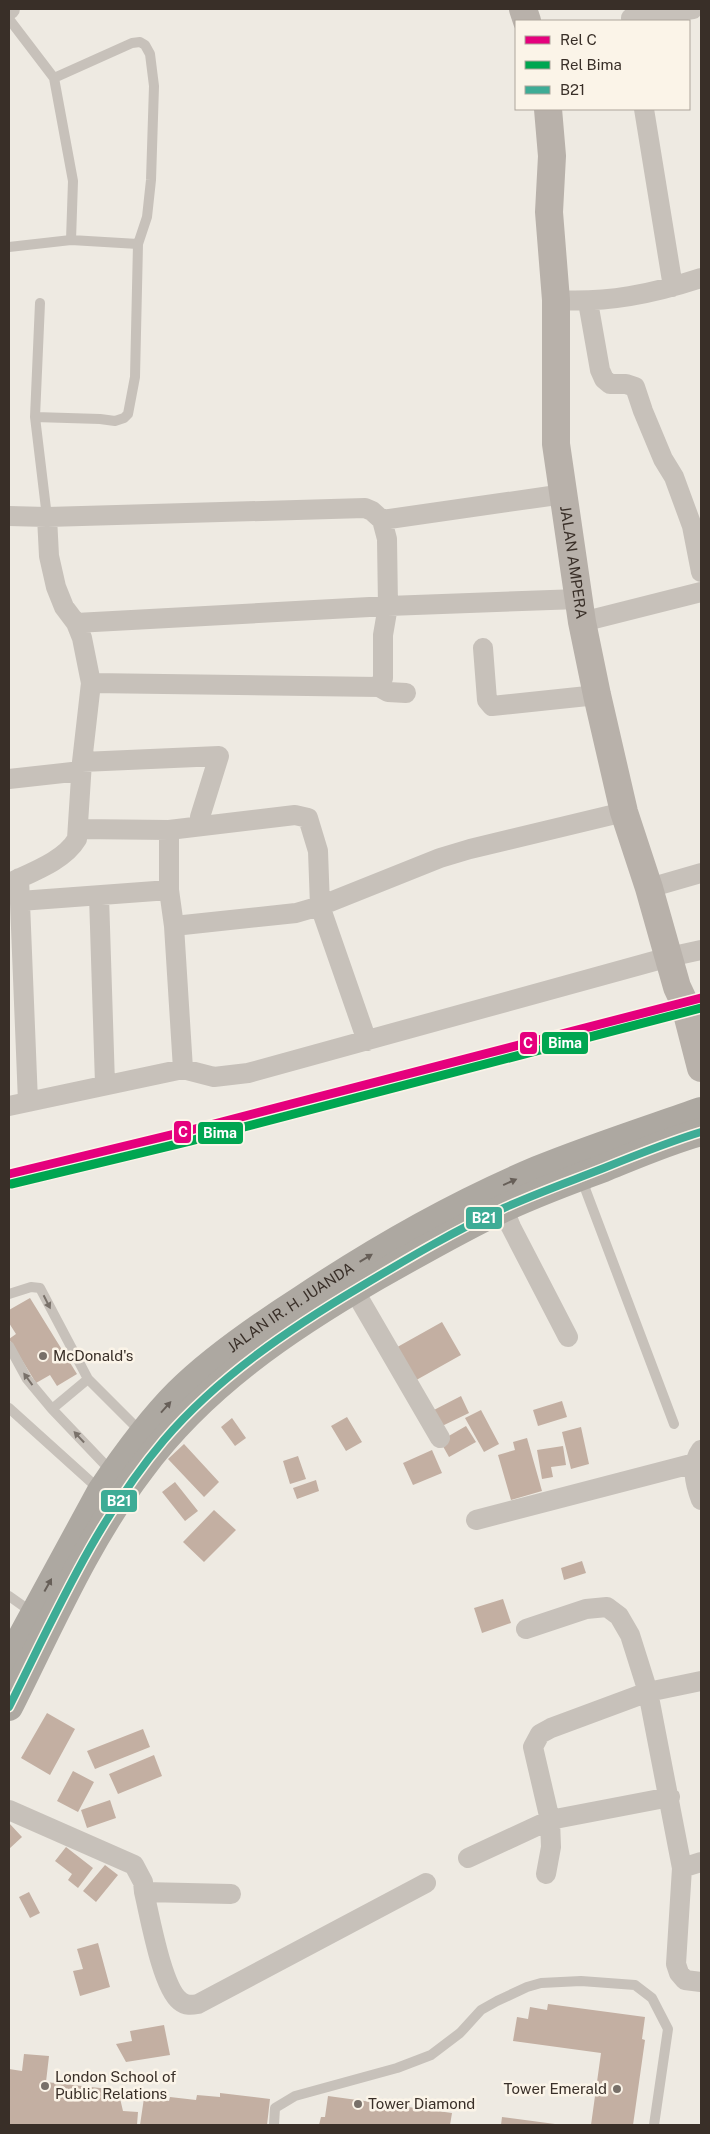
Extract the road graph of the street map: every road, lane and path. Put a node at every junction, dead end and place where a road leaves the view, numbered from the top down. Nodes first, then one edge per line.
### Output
1 (693, 9) edge
2 (630, 16) edge
3 (9, 19) edge
4 (54, 78) junction
5 (548, 110) edge
6 (644, 110) edge
7 (71, 240) junction
8 (138, 244) junction
9 (9, 247) edge
10 (701, 278) edge
11 (673, 288) junction
12 (556, 300) junction
13 (588, 302) junction
14 (40, 303) dead end
15 (35, 417) junction
16 (564, 494) junction
17 (9, 516) edge
18 (47, 517) junction
19 (382, 520) junction
20 (701, 572) edge
21 (701, 592) edge
22 (388, 606) junction
23 (581, 610) junction
24 (76, 624) junction
25 (483, 648) dead end
26 (91, 683) junction
27 (380, 687) junction
28 (406, 693) dead end
29 (597, 695) junction
30 (81, 766) junction
31 (9, 779) edge
32 (624, 812) junction
33 (200, 826) junction
34 (78, 829) junction
35 (169, 830) junction
36 (701, 873) edge
37 (14, 880) edge
38 (649, 888) junction
39 (169, 890) junction
40 (99, 896) junction
41 (20, 901) junction
42 (320, 906) junction
43 (174, 926) junction
44 (701, 950) edge
45 (669, 957) junction
46 (367, 1040) junction
47 (701, 1068) edge
48 (183, 1069) junction
49 (105, 1084) junction
50 (28, 1102) junction
51 (9, 1106) edge
52 (701, 1111) edge
53 (701, 1132) edge
54 (582, 1176) junction
55 (503, 1208) junction
56 (354, 1290) junction
57 (9, 1294) edge
58 (568, 1337) dead end
59 (9, 1346) edge
60 (88, 1379) junction
61 (9, 1408) edge
62 (52, 1408) junction
63 (674, 1424) dead end
64 (143, 1433) junction
65 (440, 1438) dead end
66 (698, 1456) edge
67 (110, 1489) junction
68 (701, 1500) edge
69 (476, 1520) dead end
70 (9, 1596) edge
71 (33, 1613) junction
72 (526, 1629) dead end
73 (9, 1660) edge
74 (701, 1681) edge
75 (648, 1692) junction
76 (9, 1707) edge
77 (670, 1797) junction
78 (9, 1810) edge
79 (550, 1820) junction
80 (468, 1858) dead end
81 (701, 1862) edge
82 (682, 1868) junction
83 (546, 1874) dead end
84 (426, 1883) dead end
85 (144, 1892) junction
86 (231, 1894) dead end
87 (701, 1982) edge
88 (274, 2125) edge
89 (654, 2125) edge

1 - 2 street
3 - 4 lane
4 - 7 lane
4 - 8 lane
5 - 12 street, JALAN AMPERA
6 - 11 street
7 - 8 lane
7 - 9 lane
8 - 15 lane
10 - 11 street
11 - 13 street
12 - 13 street
12 - 16 street, JALAN AMPERA
13 - 20 street
14 - 15 lane
15 - 18 lane
16 - 19 street
16 - 23 street, JALAN AMPERA
17 - 18 street
18 - 19 street
18 - 24 street
19 - 22 street
21 - 23 street
22 - 23 street
22 - 24 street
22 - 27 street
23 - 29 street, JALAN AMPERA
24 - 26 street
25 - 29 street
26 - 27 street
26 - 30 street
27 - 28 street
29 - 32 street, JALAN AMPERA
30 - 31 street
30 - 33 street
30 - 34 street
32 - 38 street, JALAN AMPERA
32 - 42 street
33 - 35 street
33 - 42 street
34 - 35 street
34 - 37 street
35 - 39 street
36 - 38 street
37 - 41 street
38 - 45 street, JALAN AMPERA
39 - 40 street
39 - 43 street
40 - 41 street
40 - 49 street
41 - 50 street
42 - 43 street
42 - 46 street
43 - 48 street
44 - 45 street
45 - 46 street
45 - 47 street, JALAN AMPERA
46 - 48 street
48 - 49 street
49 - 50 street
50 - 51 street
64 -> 52 highway, JALAN IR. H. JUANDA
53 - 54 highway, JALAN IR. H. JUANDA
54 - 55 highway, JALAN IR. H. JUANDA
54 - 63 lane
55 - 56 highway, JALAN IR. H. JUANDA
55 - 58 street
56 - 65 street
56 - 67 highway, JALAN IR. H. JUANDA
57 -> 60 lane
62 -> 59 lane
60 - 62 lane
60 - 64 lane
61 - 67 lane
67 -> 62 lane
64 - 67 highway, JALAN IR. H. JUANDA
66 - 68 street
66 - 69 street
71 -> 67 highway, JALAN IR. H. JUANDA
67 - 76 highway, JALAN IR. H. JUANDA
70 - 71 lane
71 - 73 highway, JALAN IR. H. JUANDA
72 - 75 street
74 - 75 street
75 - 77 street
75 - 79 street
77 - 79 street
77 - 82 street
78 - 85 street
79 - 80 street
79 - 83 street
81 - 82 street
82 - 87 street
84 - 85 street
85 - 86 street
88 - 89 lane

